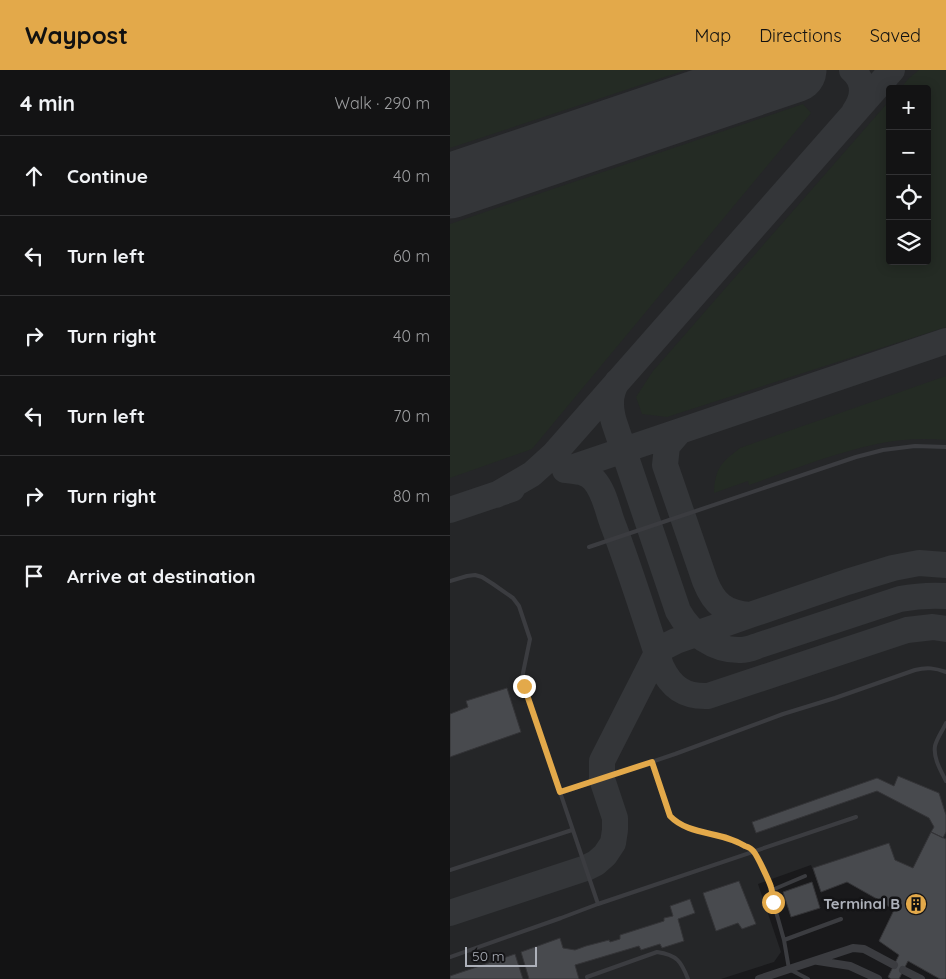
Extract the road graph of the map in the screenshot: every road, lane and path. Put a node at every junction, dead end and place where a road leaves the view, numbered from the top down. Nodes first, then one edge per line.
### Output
1 (946, 447) edge
2 (589, 547) dead end
3 (450, 581) edge
4 (946, 672) edge
5 (946, 723) edge
6 (652, 762) junction
7 (946, 781) edge
8 (560, 792) junction
9 (856, 816) dead end
10 (572, 830) junction
11 (754, 851) junction
12 (450, 870) edge
13 (805, 876) dead end
14 (772, 890) junction
15 (598, 904) junction
16 (842, 919) dead end
17 (784, 940) junction
18 (450, 956) edge
19 (816, 961) junction
20 (894, 965) dead end
21 (789, 969) junction
22 (903, 970) dead end
23 (587, 977) dead end
24 (688, 979) edge
25 (759, 979) edge
26 (808, 979) edge
27 (878, 979) edge
28 (921, 979) edge

1 - 2 lane
3 - 8 lane
4 - 6 lane
5 - 7 lane
6 - 8 lane
6 - 11 lane
8 - 10 lane
9 - 11 lane
10 - 12 lane
10 - 15 lane
11 - 14 lane
11 - 15 lane
13 - 14 lane
14 - 17 lane
15 - 18 lane
16 - 17 lane
17 - 21 lane
19 - 20 street
19 - 21 street
19 - 27 street
21 - 25 street
21 - 26 lane
22 - 28 street
23 - 24 lane

